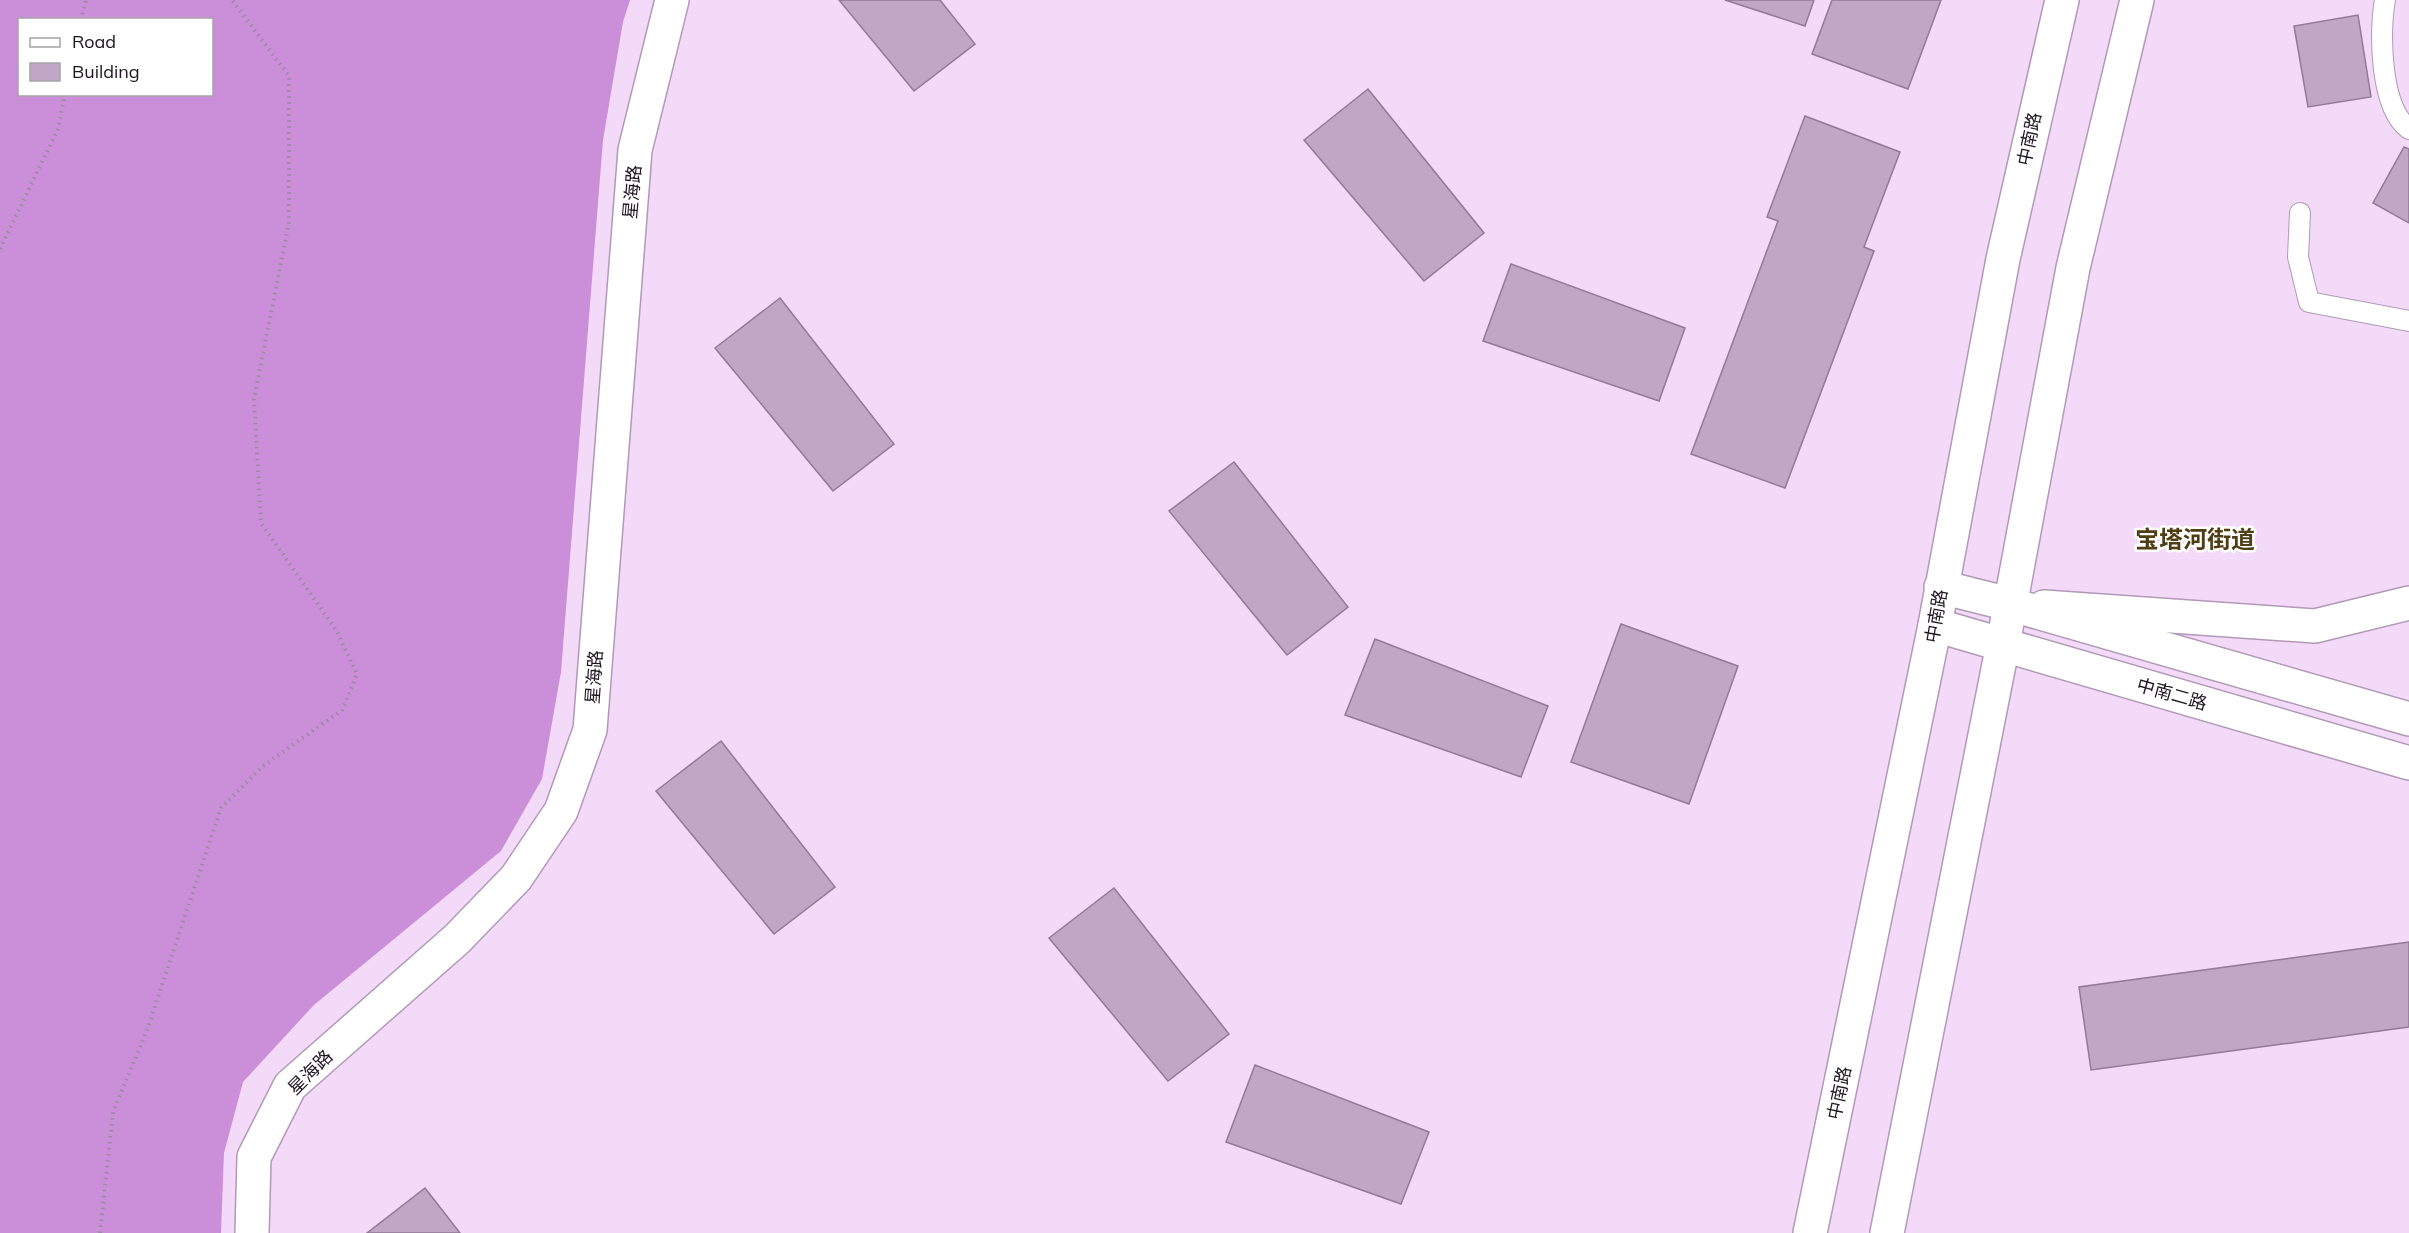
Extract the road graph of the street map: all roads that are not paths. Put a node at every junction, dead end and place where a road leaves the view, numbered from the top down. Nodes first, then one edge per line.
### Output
1 (672, 0) edge
2 (2062, 0) edge
3 (2138, 0) edge
4 (2385, 0) edge
5 (2409, 129) edge
6 (2300, 213) dead end
7 (2409, 321) edge
8 (1941, 587) junction
9 (2409, 603) edge
10 (2009, 604) junction
11 (1935, 625) junction
12 (2003, 644) junction
13 (2409, 719) edge
14 (2409, 763) edge
15 (252, 1233) edge
16 (1810, 1233) edge
17 (1887, 1233) edge

1 - 15 main road, 星海路
2 - 8 main road, 中南路
3 - 10 main road
4 - 5 lane
6 - 7 lane
8 - 10 main road
8 - 11 main road, 中南路
9 - 10 main road
10 - 12 main road
10 - 13 main road
11 - 12 main road, 中南二路
11 - 16 main road, 中南路
12 - 14 main road, 中南二路
12 - 17 main road

